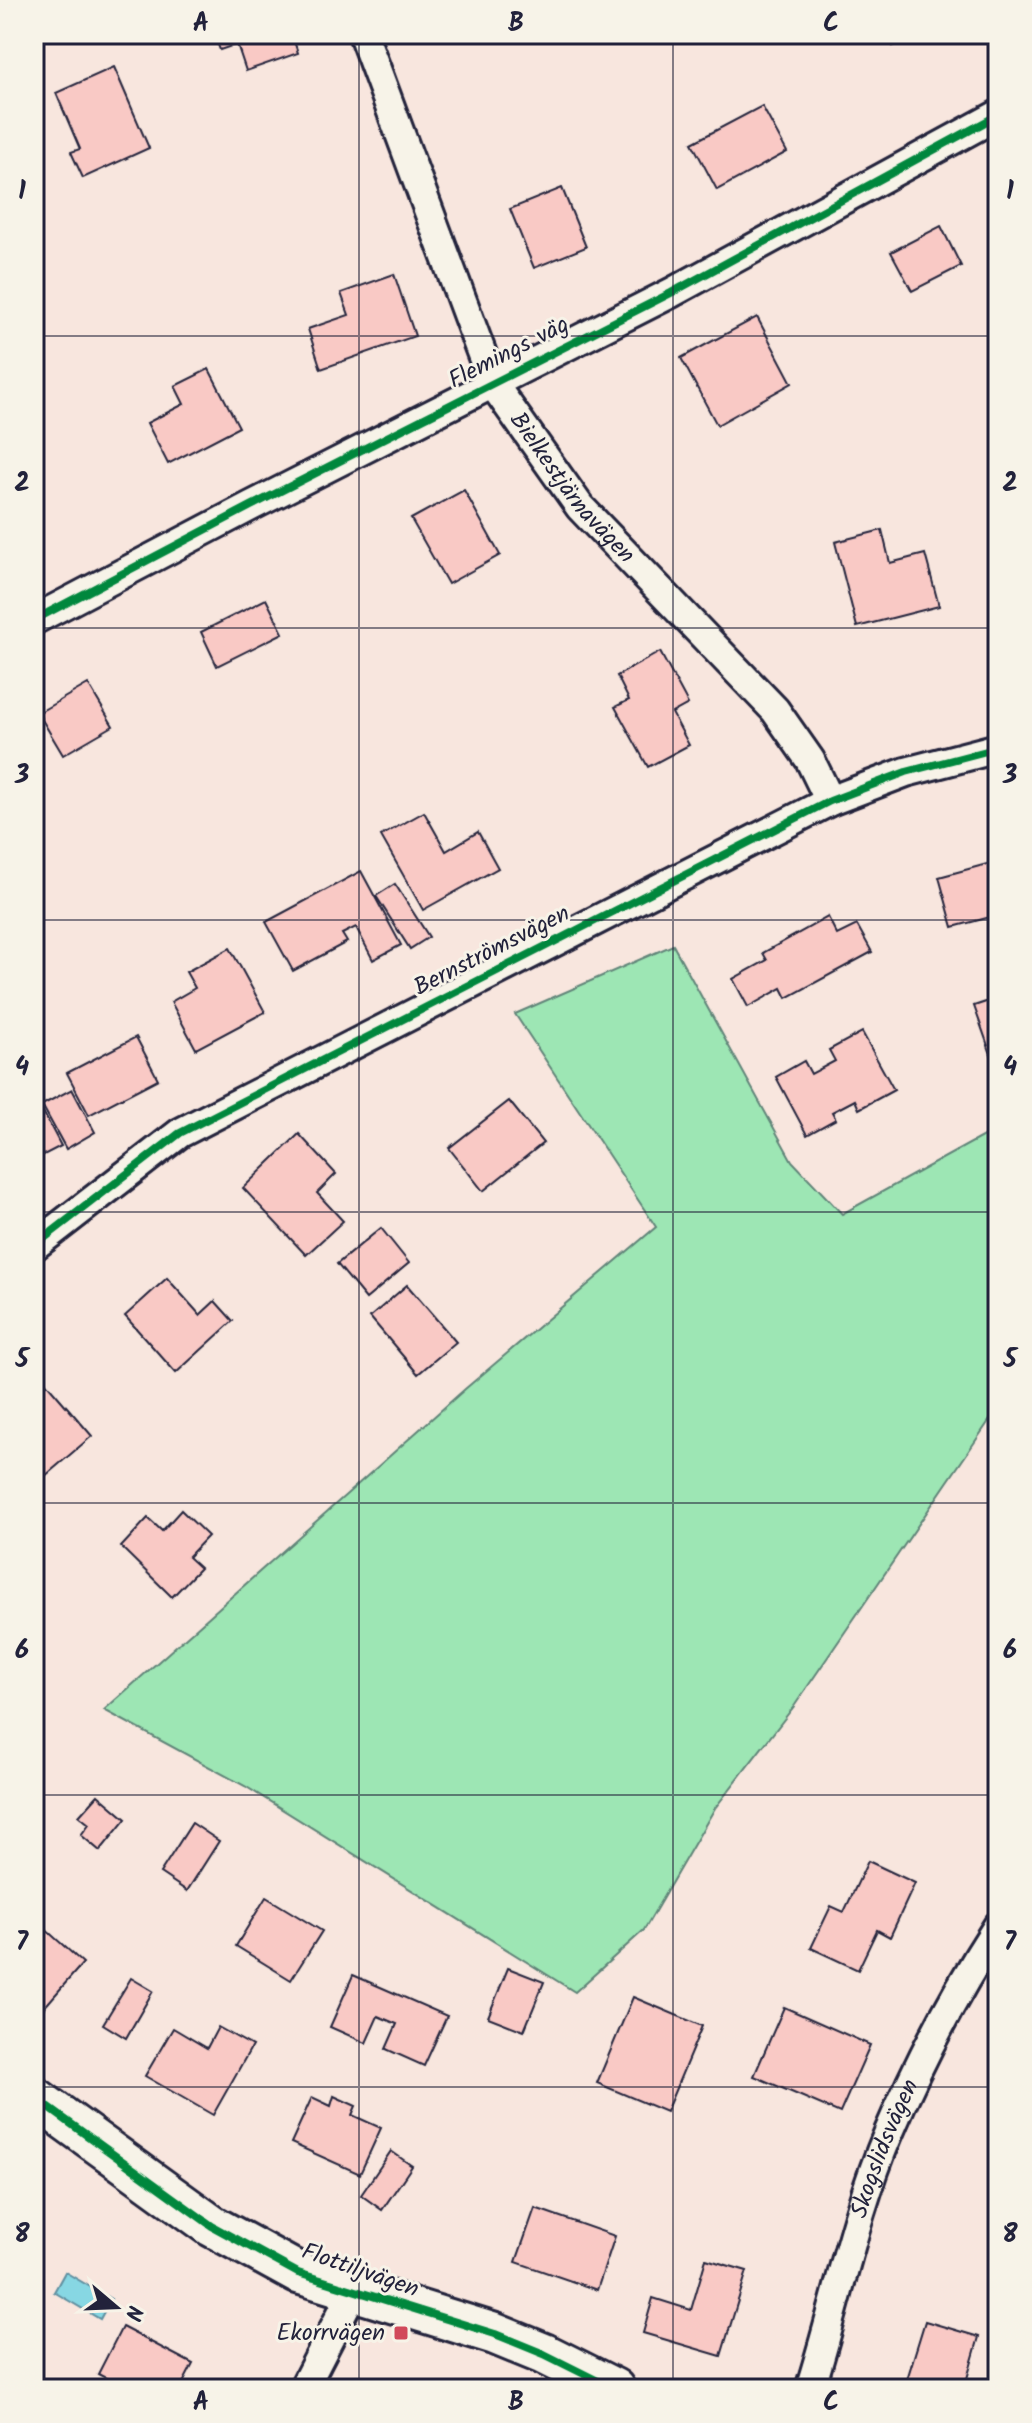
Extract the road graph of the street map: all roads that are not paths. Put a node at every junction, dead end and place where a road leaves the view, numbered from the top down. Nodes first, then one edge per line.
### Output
1 (363, 34) edge
2 (998, 115) edge
3 (493, 384) junction
4 (34, 620) edge
5 (998, 748) edge
6 (830, 801) junction
7 (34, 1246) edge
8 (998, 1926) edge
9 (34, 2097) edge
10 (353, 2292) junction
11 (303, 2389) edge
12 (614, 2389) edge
13 (810, 2389) edge

1 - 3 street, Bielkestjärnavägen
2 - 3 street, Flemings väg
3 - 4 street, Flemings väg
3 - 6 street, Bielkestjärnavägen
5 - 6 street, Bernströmsvägen
6 - 7 street, Bernströmsvägen
8 - 13 street, Skogslidsvägen
9 - 10 street, Flottiljvägen
10 - 11 street
10 - 12 street, Flottiljvägen

